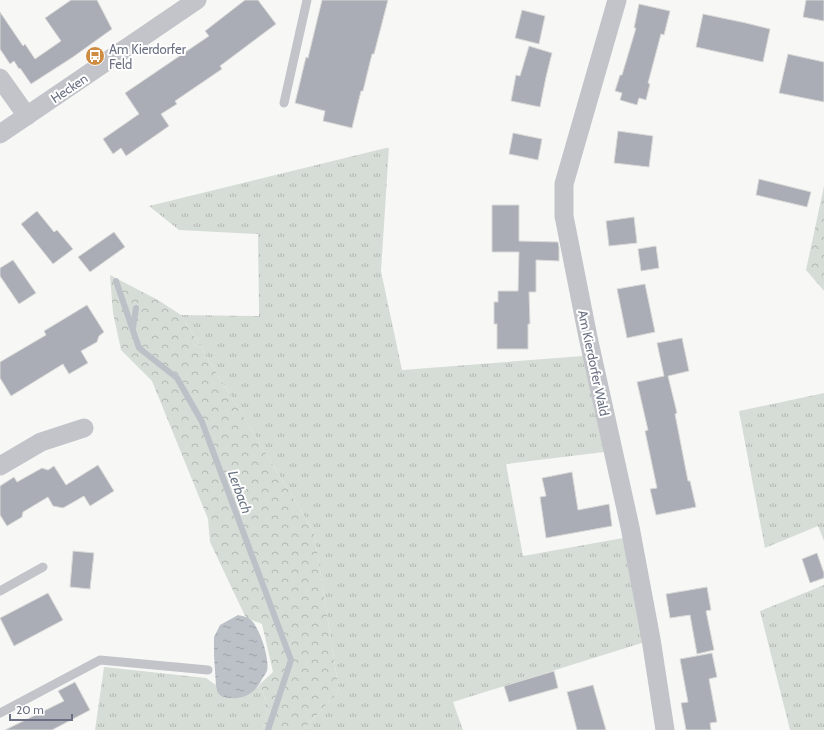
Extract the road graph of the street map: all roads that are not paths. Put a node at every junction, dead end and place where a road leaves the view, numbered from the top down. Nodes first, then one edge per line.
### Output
1 (197, 0) edge
2 (307, 0) edge
3 (617, 0) edge
4 (0, 78) edge
5 (284, 103) dead end
6 (27, 116) junction
7 (0, 134) edge
8 (84, 428) dead end
9 (0, 466) edge
10 (43, 567) dead end
11 (0, 591) edge
12 (208, 670) dead end
13 (0, 712) edge
14 (665, 730) edge

1 - 6 street, Hecken
2 - 5 lane
3 - 14 street, Am Kierdorfer Wald
4 - 6 street
6 - 7 street, Hecken
8 - 9 street
10 - 11 lane
12 - 13 lane

